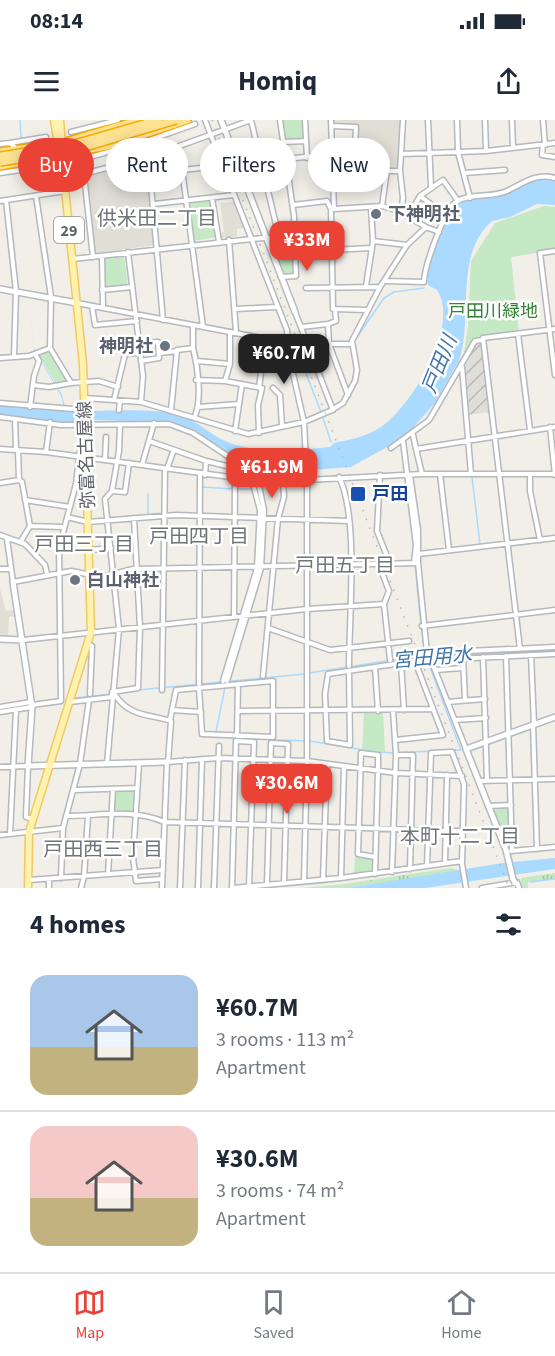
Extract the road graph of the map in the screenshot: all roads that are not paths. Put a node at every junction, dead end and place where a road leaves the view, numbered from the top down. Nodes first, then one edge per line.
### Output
1 (54, 120) edge
2 (60, 120) edge
3 (118, 120) edge
4 (140, 120) edge
5 (158, 120) edge
6 (176, 120) edge
7 (187, 120) edge
8 (205, 120) edge
9 (220, 120) edge
10 (251, 120) edge
11 (280, 120) edge
12 (305, 120) edge
13 (332, 120) edge
14 (403, 120) edge
15 (429, 120) edge
16 (457, 120) edge
17 (485, 120) edge
18 (512, 120) edge
19 (543, 120) edge
20 (195, 124) dead end
21 (332, 126) junction
22 (162, 129) junction
23 (97, 130) junction
24 (224, 130) junction
25 (71, 132) dead end
26 (211, 135) junction
27 (46, 137) dead end
28 (160, 137) junction
29 (59, 138) edge
30 (60, 138) edge
31 (74, 138) edge
32 (138, 138) edge
33 (157, 138) edge
34 (212, 138) edge
35 (227, 138) edge
36 (255, 138) edge
37 (283, 138) edge
38 (332, 138) edge
39 (355, 138) edge
40 (296, 141) edge
41 (306, 141) junction
42 (10, 143) junction
43 (0, 144) edge
44 (188, 144) edge
45 (555, 144) edge
46 (544, 145) junction
47 (513, 148) junction
48 (18, 150) joint
49 (486, 151) junction
50 (458, 152) junction
51 (430, 153) junction
52 (0, 154) edge
53 (401, 154) junction
54 (307, 158) joint
55 (555, 158) edge
56 (296, 159) edge
57 (18, 163) edge
58 (2, 165) edge
59 (18, 169) edge
60 (390, 170) edge
61 (504, 170) dead end
62 (400, 171) junction
63 (0, 172) edge
64 (465, 173) junction
65 (555, 178) edge
66 (431, 187) junction
67 (65, 192) joint
68 (86, 192) edge
69 (153, 192) edge
70 (185, 192) edge
71 (233, 192) edge
72 (249, 192) edge
73 (268, 192) edge
74 (291, 192) edge
75 (333, 192) edge
76 (384, 192) edge
77 (234, 195) junction
78 (36, 196) junction
79 (420, 196) junction
80 (212, 198) junction
81 (470, 198) junction
82 (6, 200) junction
83 (0, 201) edge
84 (186, 201) junction
85 (458, 201) junction
86 (154, 204) junction
87 (293, 205) junction
88 (382, 206) junction
89 (371, 208) junction
90 (333, 209) junction
91 (401, 213) junction
92 (447, 216) junction
93 (408, 217) junction
94 (426, 228) junction
95 (439, 232) junction
96 (295, 236) junction
97 (279, 237) junction
98 (252, 238) junction
99 (266, 238) junction
100 (330, 238) junction
101 (229, 240) junction
102 (373, 241) junction
103 (219, 242) junction
104 (192, 244) junction
105 (406, 245) junction
106 (372, 248) junction
107 (159, 249) junction
108 (330, 250) junction
109 (555, 251) edge
110 (128, 252) junction
111 (93, 256) junction
112 (102, 256) junction
113 (72, 259) junction
114 (281, 277) junction
115 (386, 281) junction
116 (332, 286) junction
117 (366, 286) junction
118 (132, 287) junction
119 (380, 287) junction
120 (306, 288) dead end
121 (0, 289) edge
122 (102, 290) junction
123 (16, 291) junction
124 (51, 297) junction
125 (77, 303) junction
126 (92, 306) junction
127 (278, 307) junction
128 (103, 308) junction
129 (235, 309) junction
130 (335, 309) junction
131 (368, 310) junction
132 (295, 312) joint
133 (136, 314) junction
134 (163, 320) junction
135 (136, 321) junction
136 (328, 324) junction
137 (193, 325) junction
138 (203, 327) junction
139 (301, 327) junction
140 (552, 330) edge
141 (230, 332) junction
142 (236, 333) junction
143 (518, 334) junction
144 (266, 338) junction
145 (483, 340) junction
146 (140, 343) junction
147 (288, 343) junction
148 (307, 344) junction
149 (329, 344) junction
150 (352, 344) junction
151 (50, 348) junction
152 (193, 348) junction
153 (177, 351) junction
154 (140, 353) junction
155 (160, 353) junction
156 (36, 354) junction
157 (14, 357) junction
158 (0, 358) edge
159 (141, 361) junction
160 (197, 361) junction
161 (230, 364) junction
162 (462, 367) junction
163 (555, 375) edge
164 (196, 380) junction
165 (225, 381) junction
166 (84, 382) junction
167 (71, 383) junction
168 (242, 384) junction
169 (33, 385) junction
170 (118, 387) junction
171 (259, 388) junction
172 (273, 388) dead end
173 (348, 396) junction
174 (85, 398) junction
175 (117, 401) junction
176 (141, 402) junction
177 (0, 403) edge
178 (239, 404) junction
179 (30, 407) junction
180 (198, 407) junction
181 (85, 410) junction
182 (171, 410) junction
183 (333, 410) junction
184 (120, 411) dead end
185 (195, 416) junction
186 (0, 417) edge
187 (15, 419) junction
188 (50, 422) junction
189 (304, 422) junction
190 (85, 423) junction
191 (154, 423) junction
192 (120, 424) junction
193 (282, 426) junction
194 (552, 427) edge
195 (530, 430) junction
196 (235, 431) junction
197 (260, 433) junction
198 (412, 435) junction
199 (494, 435) junction
200 (106, 437) dead end
201 (468, 439) junction
202 (148, 441) junction
203 (403, 441) junction
204 (86, 442) junction
205 (391, 448) dead end
206 (0, 449) edge
207 (416, 449) junction
208 (17, 450) junction
209 (46, 452) junction
210 (173, 452) junction
211 (79, 456) junction
212 (87, 458) junction
213 (105, 460) junction
214 (207, 461) junction
215 (117, 462) junction
216 (129, 463) junction
217 (142, 465) junction
218 (166, 469) junction
219 (78, 470) junction
220 (254, 471) junction
221 (291, 471) dead end
222 (87, 472) junction
223 (422, 474) junction
224 (440, 474) junction
225 (471, 474) junction
226 (499, 474) junction
227 (530, 474) junction
228 (202, 475) junction
229 (380, 475) junction
230 (409, 475) junction
231 (555, 475) edge
232 (339, 477) junction
233 (235, 479) junction
234 (19, 480) junction
235 (254, 480) junction
236 (283, 480) junction
237 (307, 480) junction
238 (0, 483) edge
239 (112, 491) junction
240 (25, 500) junction
241 (70, 507) junction
242 (162, 515) junction
243 (67, 517) junction
244 (199, 517) junction
245 (134, 518) junction
246 (234, 518) junction
247 (262, 519) junction
248 (278, 519) junction
249 (307, 520) junction
250 (350, 521) junction
251 (88, 522) junction
252 (108, 522) junction
253 (30, 526) junction
254 (63, 527) junction
255 (0, 535) edge
256 (555, 538) edge
257 (7, 539) junction
258 (540, 540) junction
259 (21, 541) junction
260 (507, 544) junction
261 (111, 548) junction
262 (89, 550) junction
263 (449, 550) junction
264 (419, 554) junction
265 (416, 563) junction
266 (390, 564) junction
267 (349, 565) junction
268 (379, 565) junction
269 (308, 566) junction
270 (234, 567) junction
271 (259, 567) junction
272 (274, 567) junction
273 (137, 568) junction
274 (162, 568) junction
275 (199, 568) junction
276 (0, 569) edge
277 (9, 569) junction
278 (60, 572) junction
279 (47, 574) junction
280 (114, 574) junction
281 (89, 577) junction
282 (13, 582) junction
283 (384, 604) junction
284 (349, 605) junction
285 (307, 609) junction
286 (555, 609) edge
287 (269, 613) junction
288 (516, 614) junction
289 (245, 616) junction
290 (234, 617) junction
291 (199, 620) junction
292 (162, 625) junction
293 (422, 626) junction
294 (140, 627) junction
295 (268, 628) junction
296 (119, 629) junction
297 (92, 632) junction
298 (61, 636) junction
299 (0, 639) edge
300 (22, 640) junction
301 (307, 641) junction
302 (410, 641) dead end
303 (388, 643) junction
304 (88, 644) junction
305 (555, 647) edge
306 (349, 648) junction
307 (520, 649) junction
308 (531, 655) junction
309 (555, 655) edge
310 (506, 656) junction
311 (483, 657) junction
312 (463, 658) junction
313 (390, 660) dead end
314 (401, 663) junction
315 (375, 668) junction
316 (463, 668) junction
317 (349, 669) junction
318 (435, 669) junction
319 (264, 676) dead end
320 (225, 681) dead end
321 (238, 684) junction
322 (199, 686) junction
323 (162, 689) dead end
324 (90, 694) dead end
325 (112, 694) junction
326 (485, 699) junction
327 (89, 700) junction
328 (465, 700) junction
329 (69, 702) junction
330 (447, 702) junction
331 (31, 705) junction
332 (0, 707) edge
333 (433, 709) junction
334 (16, 710) junction
335 (172, 710) junction
336 (393, 710) junction
337 (404, 710) junction
338 (238, 711) junction
339 (273, 711) junction
340 (308, 711) junction
341 (326, 711) junction
342 (351, 711) junction
343 (378, 711) junction
344 (0, 712) edge
345 (201, 712) junction
346 (555, 717) edge
347 (486, 718) junction
348 (170, 720) junction
349 (455, 720) junction
350 (533, 724) junction
351 (509, 733) junction
352 (237, 736) junction
353 (395, 740) junction
354 (486, 741) junction
355 (219, 746) dead end
356 (466, 749) junction
357 (396, 753) junction
358 (219, 758) junction
359 (236, 758) junction
360 (202, 759) junction
361 (254, 759) junction
362 (270, 759) junction
363 (184, 760) junction
364 (288, 760) junction
365 (308, 761) junction
366 (168, 762) junction
367 (139, 763) junction
368 (80, 764) junction
369 (107, 764) junction
370 (327, 764) junction
371 (50, 765) junction
372 (28, 766) junction
373 (344, 766) junction
374 (0, 767) edge
375 (13, 767) junction
376 (361, 768) junction
377 (378, 771) junction
378 (396, 773) junction
379 (412, 774) junction
380 (430, 774) junction
381 (447, 775) junction
382 (462, 776) junction
383 (555, 779) edge
384 (510, 780) junction
385 (534, 780) junction
386 (478, 781) junction
387 (488, 781) junction
388 (137, 788) junction
389 (113, 789) junction
390 (74, 790) junction
391 (511, 805) junction
392 (488, 806) junction
393 (111, 814) junction
394 (136, 814) junction
395 (66, 816) junction
396 (88, 816) junction
397 (33, 819) junction
398 (164, 822) junction
399 (182, 822) junction
400 (200, 823) junction
401 (216, 823) junction
402 (234, 824) junction
403 (251, 825) junction
404 (268, 825) junction
405 (286, 826) junction
406 (305, 826) junction
407 (325, 827) junction
408 (342, 827) junction
409 (63, 828) junction
410 (359, 828) junction
411 (376, 828) junction
412 (394, 829) junction
413 (411, 830) junction
414 (428, 830) junction
415 (446, 831) junction
416 (463, 831) junction
417 (29, 832) junction
418 (10, 834) junction
419 (0, 835) edge
420 (555, 847) edge
421 (537, 849) junction
422 (508, 854) junction
423 (375, 857) junction
424 (462, 861) junction
425 (445, 863) junction
426 (427, 866) junction
427 (410, 869) junction
428 (163, 870) junction
429 (135, 872) junction
430 (392, 872) junction
431 (108, 874) junction
432 (375, 874) junction
433 (84, 877) junction
434 (61, 878) junction
435 (341, 878) junction
436 (49, 879) junction
437 (162, 879) junction
438 (28, 880) junction
439 (323, 880) junction
440 (304, 881) junction
441 (284, 883) junction
442 (515, 883) edge
443 (267, 885) junction
444 (249, 886) junction
445 (466, 886) edge
446 (28, 888) edge
447 (49, 888) edge
448 (81, 888) edge
449 (162, 888) edge
450 (180, 888) edge
451 (198, 888) edge
452 (214, 888) edge
453 (232, 888) edge
454 (482, 888) edge

1 - 29 main road, 弥富名古屋線 / 29
2 - 30 main road, 弥富名古屋線 / 29
3 - 23 street
4 - 23 highway
5 - 52 highway, bridge
6 - 58 highway, bridge
7 - 22 highway
8 - 26 street
9 - 24 street
10 - 24 street
10 - 36 street
11 - 37 street
12 - 41 street
13 - 21 street
14 - 53 street
15 - 51 street
16 - 50 street
17 - 49 street
18 - 47 street
19 - 46 street
20 - 28 street
21 - 38 street
21 - 39 street
22 - 28 street
22 - 32 highway
23 - 25 street
23 - 31 highway
24 - 26 street
24 - 35 street
26 - 34 street
26 - 44 street
27 - 42 street
28 - 33 street
40 - 41 street
41 - 54 street
42 - 43 street
42 - 48 street
45 - 46 street
46 - 47 street
46 - 55 street
47 - 49 street
48 - 52 highway
49 - 50 street
50 - 51 street
50 - 64 street
51 - 53 street
51 - 66 street
53 - 62 street
54 - 56 street
57 - 58 highway
58 - 63 street
59 - 63 street
60 - 62 street
61 - 64 street
62 - 91 street
64 - 81 street
65 - 81 street
66 - 79 street
66 - 85 street
67 - 78 street
67 - 113 main road, 弥富名古屋線 / 29
68 - 111 street
69 - 86 street
70 - 84 street
71 - 77 street
72 - 99 street
73 - 97 street
74 - 87 street
75 - 90 street
76 - 88 street
77 - 80 street
77 - 98 street
78 - 82 street
78 - 124 street
79 - 92 street
79 - 93 street
80 - 84 street
80 - 103 street
81 - 85 street
82 - 83 street
82 - 123 street
84 - 86 street
84 - 104 street
85 - 92 street
86 - 107 street
87 - 90 street
87 - 96 street
88 - 89 street
88 - 91 street
89 - 90 street
89 - 102 street
90 - 100 street
91 - 93 street
92 - 95 street
93 - 94 street
94 - 95 street
94 - 105 street
95 - 115 street
96 - 97 street
96 - 100 street
96 - 114 street
97 - 99 street
98 - 99 street
98 - 101 street
98 - 127 street
99 - 114 street
100 - 108 street
101 - 103 street
101 - 129 street
102 - 105 street
102 - 106 street
103 - 104 street
104 - 107 street
104 - 138 street
105 - 115 street
106 - 108 street
106 - 117 street
107 - 110 street
107 - 134 street
108 - 116 street
109 - 140 street
110 - 112 street
110 - 118 street
111 - 112 street
111 - 113 street
112 - 122 street
113 - 125 main road, 弥富名古屋線 / 29
114 - 132 street
115 - 119 street
116 - 117 street
116 - 120 street
116 - 130 street
117 - 119 street
118 - 122 street
118 - 133 street
119 - 131 street
121 - 123 street
122 - 128 street
123 - 124 street
123 - 157 street
124 - 125 street
124 - 151 street
125 - 126 street
125 - 166 main road, 弥富名古屋線 / 29
126 - 128 street
126 - 135 street
127 - 129 street
127 - 147 street
128 - 133 street
129 - 142 street
130 - 131 street
130 - 136 street
131 - 150 street
132 - 139 street
133 - 134 street
133 - 135 street
134 - 137 street
135 - 146 street
136 - 139 street
136 - 149 street
137 - 138 street
137 - 152 street
138 - 141 street
139 - 148 street
140 - 143 street
140 - 163 street
141 - 142 street
141 - 161 street
142 - 144 street
143 - 145 street
143 - 195 street
144 - 147 street
144 - 171 street
145 - 162 street
145 - 199 street
146 - 154 street
146 - 155 street
147 - 189 street
148 - 149 street
148 - 183 street
149 - 150 street
149 - 173 street
150 - 173 street
151 - 156 street
151 - 167 street
152 - 153 street
152 - 160 street
153 - 155 street
153 - 182 street
154 - 159 street
154 - 170 street
155 - 159 street
156 - 157 street
156 - 169 street
157 - 158 street
159 - 176 street
160 - 161 street
160 - 164 street
161 - 165 street
162 - 198 street
162 - 201 street
164 - 165 street
164 - 180 street
165 - 168 street
166 - 167 street
166 - 170 street
166 - 174 main road, 弥富名古屋線 / 29
167 - 169 street
168 - 171 street
168 - 178 street
169 - 179 street
170 - 175 street
171 - 197 street
172 - 193 street
173 - 183 street
174 - 175 street
174 - 181 main road, 弥富名古屋線 / 29
175 - 176 street
175 - 184 street
176 - 182 street
177 - 179 street
178 - 180 street
178 - 196 street
179 - 181 street
180 - 185 street
181 - 190 main road, 弥富名古屋線 / 29
182 - 185 street
183 - 189 street
185 - 196 street
186 - 187 street
187 - 188 street
187 - 208 street
188 - 190 street
188 - 209 street
189 - 193 street
189 - 237 street
190 - 192 street
190 - 204 main road, 弥富名古屋線 / 29
191 - 192 street
191 - 202 street
191 - 221 street
192 - 215 street
193 - 197 street
194 - 195 street
194 - 231 street
195 - 199 street
196 - 197 street
198 - 203 street
198 - 207 street
199 - 201 street
199 - 226 street
200 - 213 street
201 - 207 street
201 - 225 street
202 - 210 street
202 - 217 street
203 - 205 street
203 - 230 street
204 - 211 street
204 - 212 main road, 弥富名古屋線 / 29
206 - 208 street
207 - 223 street
208 - 209 street
208 - 234 street
209 - 211 street
210 - 214 street
210 - 218 street
211 - 212 street
211 - 219 street
212 - 213 street
212 - 222 main road, 弥富名古屋線 / 29
213 - 215 street
214 - 220 street
214 - 228 street
215 - 216 street
215 - 239 street
216 - 217 street
216 - 239 street
217 - 218 street
218 - 228 street
218 - 242 street
219 - 222 street
219 - 241 street
220 - 235 street
220 - 236 street
222 - 251 main road, 弥富名古屋線 / 29
223 - 224 street
223 - 230 street
224 - 225 street
224 - 263 street
225 - 226 street
226 - 227 street
226 - 260 street
227 - 231 street
227 - 258 street
228 - 233 street
228 - 244 street
229 - 230 street
229 - 232 street
229 - 266 street
230 - 264 street
230 - 265 street
232 - 237 street
232 - 250 street
233 - 235 street
233 - 246 street
234 - 238 street
234 - 240 street
235 - 236 street
235 - 247 street
236 - 237 street
236 - 248 street
237 - 249 street
239 - 252 street
240 - 241 street
240 - 253 street
241 - 243 street
242 - 244 street
242 - 245 street
242 - 274 street
243 - 251 street
243 - 254 street
244 - 246 street
244 - 275 street
245 - 252 street
245 - 273 street
246 - 247 street
246 - 270 street
247 - 248 street
247 - 271 street
248 - 249 street
248 - 272 street
249 - 250 street
249 - 269 street
250 - 267 street
251 - 252 street
251 - 262 main road, 弥富名古屋線 / 29
252 - 261 street
253 - 254 street
253 - 259 street
254 - 278 street
255 - 257 street
256 - 258 street
257 - 259 street
257 - 277 street
258 - 260 street
259 - 279 street
260 - 263 street
260 - 288 street
261 - 262 street
261 - 280 street
262 - 281 main road, 弥富名古屋線 / 29
263 - 264 street
264 - 265 street
265 - 266 street
265 - 293 street
266 - 268 street
267 - 268 street
267 - 269 street
267 - 284 street
268 - 283 street
269 - 272 street
269 - 285 street
270 - 271 street
270 - 275 street
270 - 290 street
271 - 272 street
271 - 289 street
272 - 287 street
273 - 274 street
273 - 280 street
273 - 294 street
274 - 275 street
274 - 292 street
275 - 291 street
276 - 277 street
277 - 282 street
278 - 279 street
278 - 281 street
278 - 298 street
279 - 282 street
280 - 281 street
280 - 296 street
281 - 297 main road, 弥富名古屋線 / 29
282 - 300 street
283 - 284 street
283 - 303 street
284 - 285 street
284 - 306 street
285 - 287 street
285 - 301 street
286 - 288 street
287 - 289 street
287 - 295 street
288 - 293 street
288 - 307 street
289 - 290 street
289 - 320 street
290 - 291 street
291 - 292 street
291 - 322 street
292 - 294 street
292 - 323 street
293 - 307 street
294 - 296 street
294 - 325 street
295 - 301 street
295 - 319 street
296 - 297 street
296 - 325 street
297 - 298 street
297 - 304 main road, 弥富名古屋線 / 29
298 - 300 street
298 - 331 street
299 - 300 street
300 - 331 street
301 - 306 street
301 - 340 street
302 - 303 street
303 - 306 street
303 - 313 street
304 - 324 street
304 - 329 main road, 弥富名古屋線 / 29
305 - 307 street
306 - 317 street
308 - 309 street
308 - 310 street
308 - 350 street
310 - 311 street
310 - 351 street
311 - 312 street
311 - 326 street
312 - 316 street
312 - 318 street
314 - 315 street
314 - 333 street
314 - 337 street
315 - 317 street
315 - 343 street
316 - 318 street
316 - 328 street
317 - 341 street
317 - 342 street
318 - 330 street
321 - 322 street
321 - 338 street
321 - 339 street
322 - 335 street
322 - 345 street
325 - 327 street
325 - 348 street
325 - 369 street
326 - 328 street
326 - 347 street
327 - 329 street
327 - 368 street
328 - 330 street
329 - 371 main road, 弥富名古屋線 / 29
330 - 349 street
331 - 332 street
331 - 334 street
331 - 372 street
333 - 337 street
333 - 353 street
334 - 344 street
334 - 375 street
335 - 345 street
335 - 348 street
336 - 337 street
336 - 343 street
336 - 353 street
338 - 339 street
338 - 352 street
339 - 340 street
339 - 352 street
340 - 341 street
340 - 365 street
341 - 342 street
341 - 342 street
342 - 343 street
345 - 352 street
346 - 350 street
347 - 349 street
347 - 354 street
348 - 366 street
349 - 356 street
350 - 351 street
350 - 385 street
351 - 354 street
351 - 384 street
353 - 357 street
354 - 356 street
354 - 387 street
355 - 358 street
356 - 386 street
357 - 378 street
357 - 379 street
358 - 359 street
358 - 360 street
358 - 401 street
359 - 361 street
359 - 361 street
359 - 402 street
360 - 363 street
360 - 400 street
361 - 362 street
361 - 403 street
362 - 364 street
362 - 364 street
362 - 404 street
363 - 366 street
363 - 399 street
364 - 365 street
364 - 405 street
365 - 370 street
365 - 406 street
366 - 367 street
366 - 398 street
367 - 369 street
367 - 388 street
368 - 369 street
368 - 371 street
368 - 390 street
370 - 373 street
370 - 407 street
371 - 372 street
371 - 397 main road, 弥富名古屋線 / 29
372 - 375 street
372 - 397 street
373 - 376 street
373 - 408 street
374 - 375 street
375 - 418 street
376 - 377 street
376 - 377 street
376 - 410 street
377 - 378 street
377 - 411 street
378 - 379 street
378 - 412 street
379 - 380 street
379 - 413 street
380 - 381 street
380 - 382 street
380 - 414 street
381 - 382 street
381 - 415 street
382 - 416 street
383 - 385 street
384 - 385 street
384 - 387 street
384 - 391 street
385 - 421 street
386 - 387 street
386 - 392 street
388 - 389 street
388 - 394 street
389 - 390 street
389 - 393 street
390 - 395 street
391 - 392 street
391 - 422 street
392 - 422 street
393 - 394 street
393 - 396 street
393 - 431 street
394 - 398 street
394 - 429 street
395 - 396 street
395 - 409 street
396 - 433 street
397 - 417 main road, 弥富名古屋線 / 29
398 - 399 street
398 - 428 street
399 - 400 street
399 - 450 street
400 - 401 street
400 - 451 street
401 - 402 street
401 - 452 street
402 - 403 street
402 - 453 street
403 - 404 street
403 - 444 street
404 - 405 street
404 - 443 street
405 - 406 street
405 - 441 street
406 - 407 street
406 - 440 street
407 - 408 street
407 - 439 street
408 - 410 street
408 - 435 street
409 - 417 street
409 - 434 street
410 - 411 street
410 - 423 street
411 - 412 street
411 - 423 street
412 - 413 street
412 - 430 street
413 - 414 street
413 - 427 street
414 - 415 street
414 - 426 street
415 - 416 street
415 - 425 street
416 - 424 street
417 - 418 street
417 - 438 main road, 弥富名古屋線 / 29
418 - 419 street
420 - 421 street
421 - 422 street
422 - 442 street
423 - 432 street
424 - 425 street
424 - 445 street
425 - 426 street
426 - 427 street
427 - 430 street
428 - 429 street
428 - 437 street
429 - 431 street
429 - 437 street
430 - 432 street
431 - 433 street
432 - 435 street
433 - 434 street
433 - 448 street
434 - 436 street
435 - 439 street
436 - 438 street
436 - 447 street
437 - 449 street
438 - 446 main road, 弥富名古屋線 / 29
439 - 440 street
440 - 441 street
441 - 443 street
442 - 454 street
443 - 444 street
444 - 453 street

